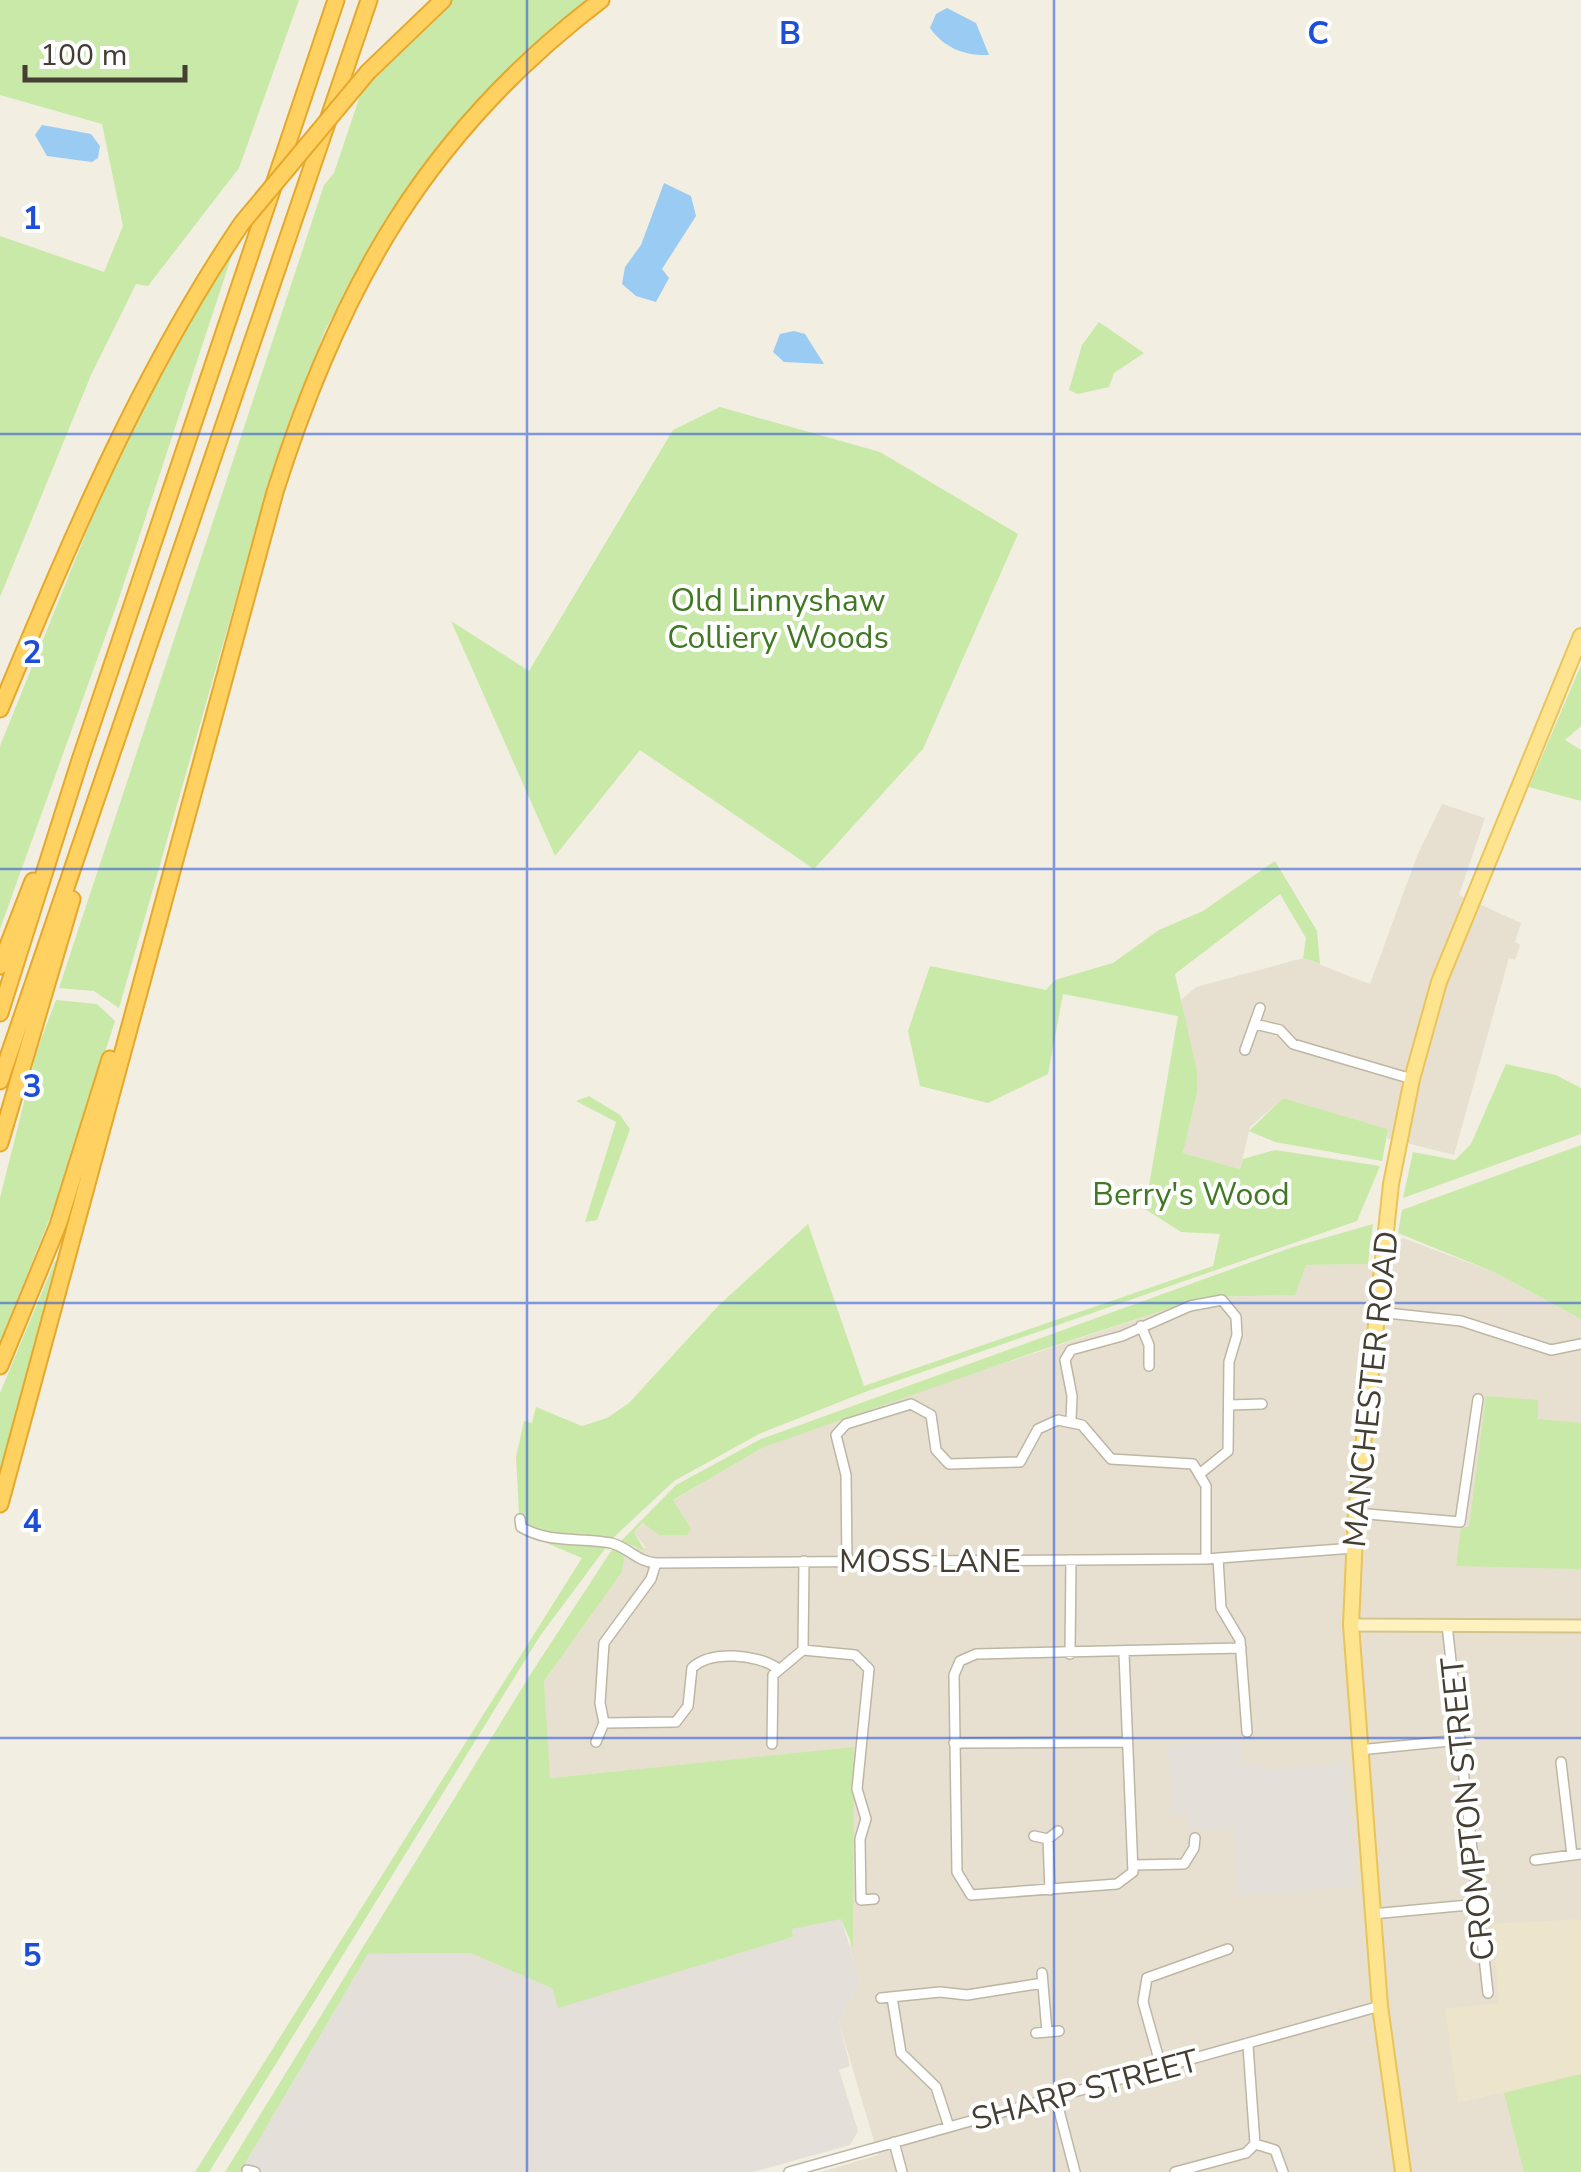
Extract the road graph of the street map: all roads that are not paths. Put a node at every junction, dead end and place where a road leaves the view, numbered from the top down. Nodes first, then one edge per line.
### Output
1 (336, 0) edge
2 (369, 0) edge
3 (442, 0) edge
4 (600, 0) edge
5 (1581, 636) edge
6 (0, 709) edge
7 (80, 760) junction
8 (108, 776) junction
9 (197, 778) junction
10 (0, 966) edge
11 (1260, 1008) dead end
12 (0, 1013) edge
13 (1255, 1024) junction
14 (1245, 1050) dead end
15 (1412, 1078) junction
16 (0, 1082) edge
17 (0, 1143) edge
18 (1378, 1312) junction
19 (1141, 1326) junction
20 (1581, 1344) edge
21 (0, 1366) edge
22 (1149, 1366) dead end
23 (1478, 1399) dead end
24 (1262, 1404) dead end
25 (1229, 1405) junction
26 (1071, 1420) junction
27 (1202, 1472) junction
28 (0, 1504) edge
29 (1356, 1512) junction
30 (520, 1519) dead end
31 (1354, 1548) junction
32 (1218, 1558) junction
33 (1206, 1559) junction
34 (1072, 1560) junction
35 (847, 1561) junction
36 (804, 1562) junction
37 (656, 1563) junction
38 (1351, 1625) junction
39 (1447, 1625) junction
40 (1581, 1626) edge
41 (1241, 1648) junction
42 (803, 1650) junction
43 (1070, 1654) junction
44 (1124, 1654) junction
45 (777, 1668) junction
46 (604, 1723) junction
47 (760, 1732) dead end
48 (772, 1732) junction
49 (1247, 1732) dead end
50 (1460, 1740) junction
51 (596, 1742) dead end
52 (1128, 1742) junction
53 (954, 1743) junction
54 (772, 1744) dead end
55 (1359, 1750) junction
56 (1561, 1762) dead end
57 (1058, 1832) dead end
58 (1034, 1836) dead end
59 (1195, 1838) dead end
60 (1048, 1839) junction
61 (1577, 1855) edge
62 (1188, 1860) junction
63 (1535, 1860) dead end
64 (1135, 1865) junction
65 (1196, 1870) dead end
66 (1050, 1890) junction
67 (874, 1899) dead end
68 (1480, 1904) junction
69 (1372, 1914) junction
70 (1228, 1949) dead end
71 (1137, 1968) dead end
72 (1147, 1978) junction
73 (1488, 1994) dead end
74 (1380, 2006) junction
75 (1059, 2031) dead end
76 (1248, 2046) junction
77 (1162, 2070) junction
78 (1056, 2098) junction
79 (949, 2127) junction
80 (894, 2142) junction
81 (1255, 2144) junction
82 (789, 2172) edge
83 (902, 2172) edge
84 (1075, 2172) edge
85 (1177, 2172) edge
86 (1283, 2172) edge
87 (1403, 2172) edge

1 - 7 highway
2 - 8 highway
3 - 6 highway, bridge
4 - 9 highway
5 - 15 main road, MANCHESTER ROAD
7 - 10 highway
7 - 12 highway
8 - 16 highway
8 - 17 highway
9 - 21 highway
9 - 28 highway
11 - 13 street
13 - 14 street
13 - 15 street
15 - 18 main road, MANCHESTER ROAD
18 - 20 street
18 - 29 main road, MANCHESTER ROAD
19 - 22 street
19 - 25 street
19 - 26 street
23 - 29 street
24 - 25 street
25 - 27 street
26 - 27 street
26 - 35 street
27 - 33 street
29 - 31 main road, MANCHESTER ROAD
30 - 37 street, MOSS LANE
31 - 32 street, MOSS LANE
31 - 38 main road, MANCHESTER ROAD
32 - 33 street, MOSS LANE
32 - 41 street
33 - 34 street, MOSS LANE
34 - 35 street, MOSS LANE
34 - 43 street
35 - 36 street, MOSS LANE
36 - 37 street, MOSS LANE
36 - 42 street
37 - 46 street
38 - 39 street
38 - 55 main road, MANCHESTER ROAD
39 - 40 street
39 - 50 street, CROMPTON STREET
41 - 44 street
41 - 49 street
42 - 45 street
42 - 67 street
43 - 44 street
43 - 53 street
44 - 52 street
45 - 46 street
45 - 48 street
46 - 51 street
47 - 48 street
48 - 54 street
50 - 55 street
50 - 68 street, CROMPTON STREET
52 - 53 street
52 - 64 street
53 - 66 street
55 - 69 main road, MANCHESTER ROAD
56 - 61 street
57 - 60 street
58 - 60 street
59 - 62 street
60 - 66 street
61 - 63 street
62 - 64 street
62 - 65 street
64 - 66 street
68 - 69 street
68 - 73 street, CROMPTON STREET
69 - 74 main road, MANCHESTER ROAD
70 - 72 street
71 - 72 street
72 - 77 street
74 - 76 street, SHARP STREET
74 - 87 main road, MANCHESTER ROAD
75 - 79 street
76 - 77 street, SHARP STREET
76 - 81 street
77 - 78 street, SHARP STREET
78 - 79 street, SHARP STREET
78 - 84 street
79 - 80 street, SHARP STREET
80 - 82 street, SHARP STREET
80 - 83 street
81 - 85 street
81 - 86 street

